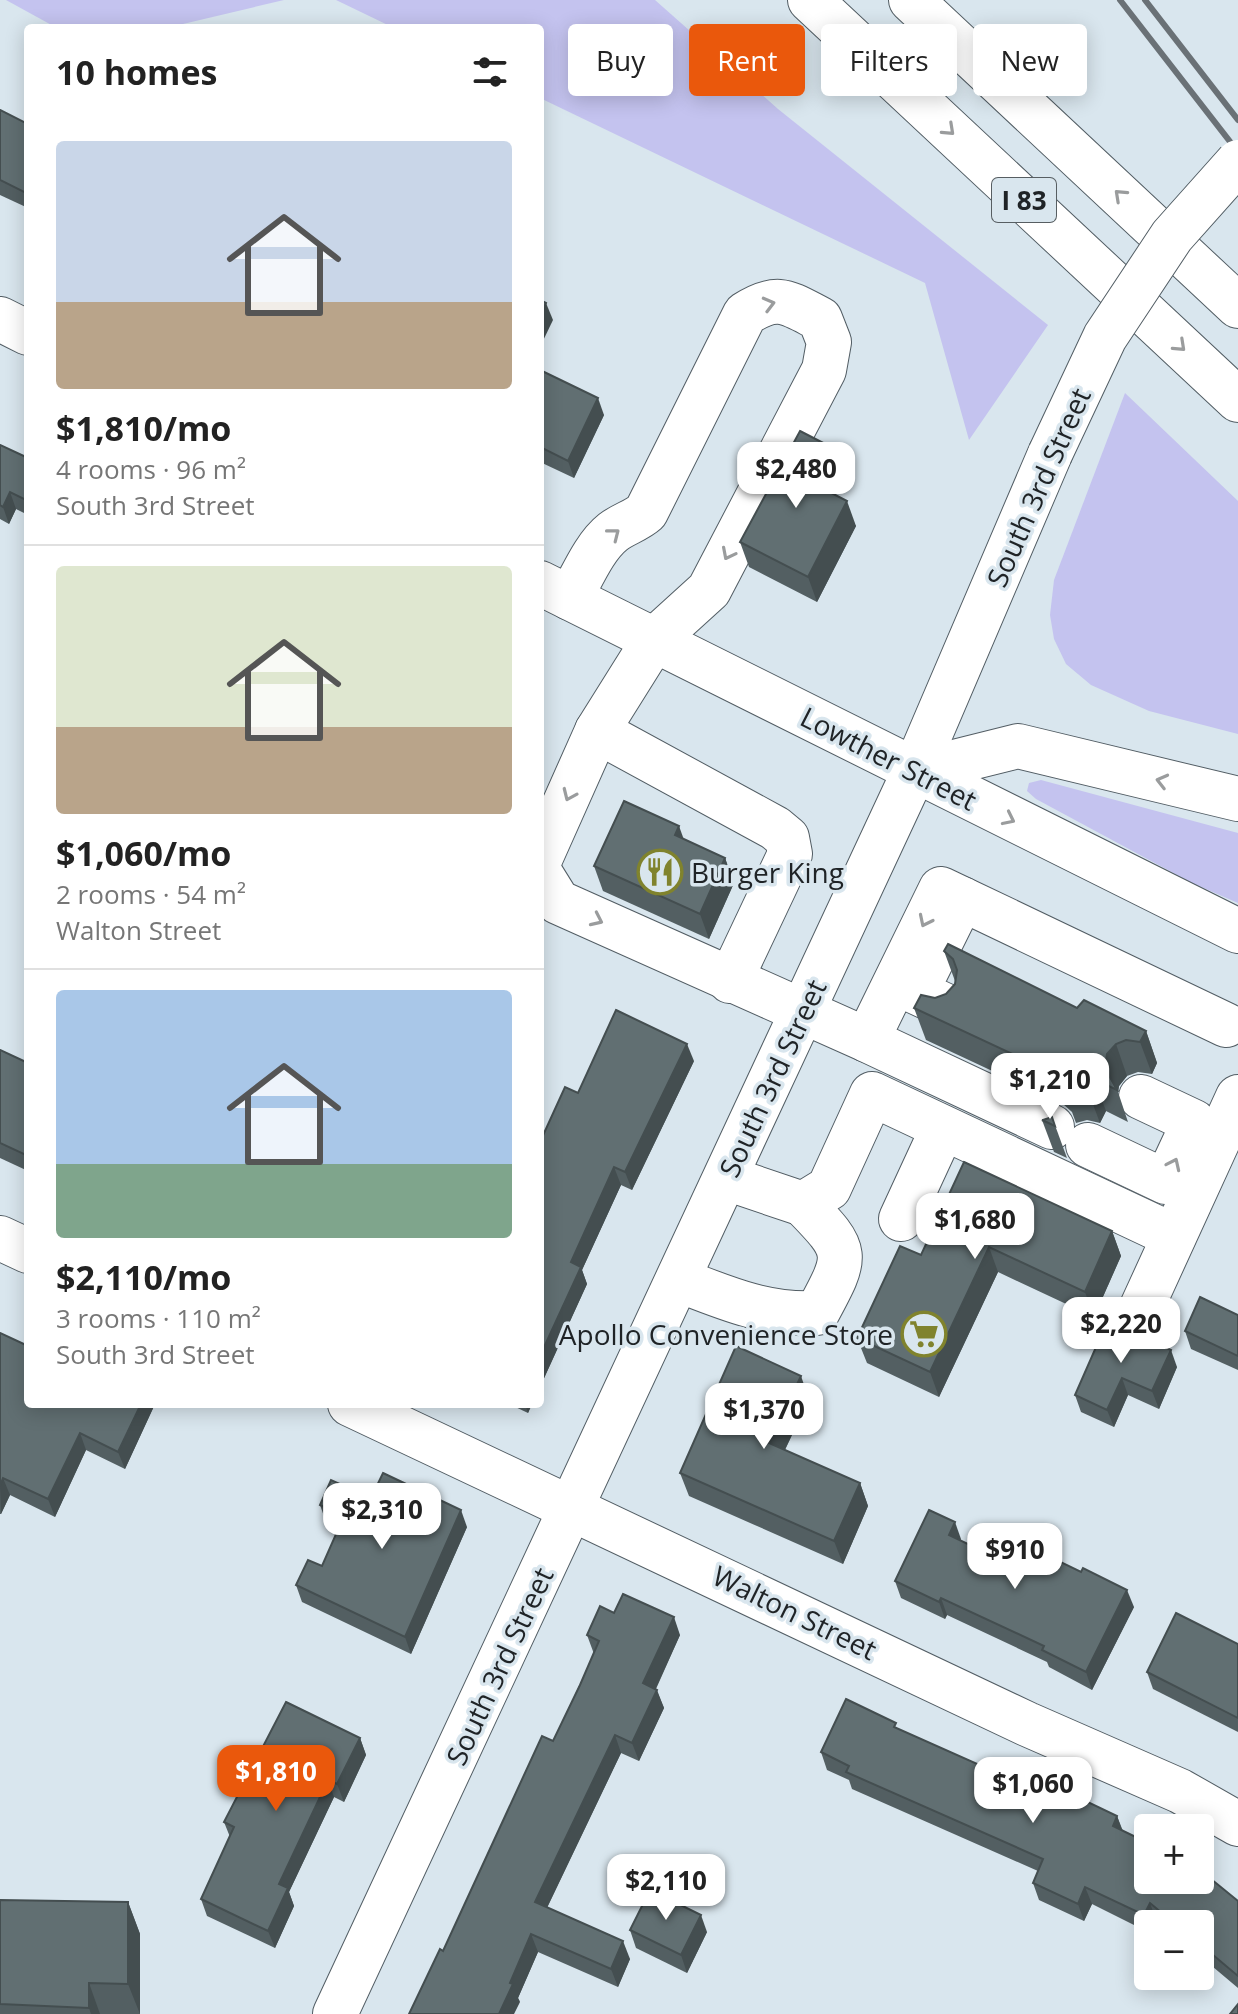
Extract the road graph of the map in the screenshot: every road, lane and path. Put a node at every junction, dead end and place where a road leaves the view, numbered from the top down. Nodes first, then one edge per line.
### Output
1 (810, 0) edge
2 (911, 0) edge
3 (1238, 162) edge
4 (1238, 306) edge
5 (0, 319) edge
6 (24, 331) edge
7 (1238, 400) edge
8 (555, 590) edge
9 (654, 640) junction
10 (597, 731) junction
11 (914, 772) junction
12 (1238, 799) edge
13 (544, 850) edge
14 (544, 879) edge
15 (962, 899) junction
16 (1238, 931) edge
17 (730, 981) junction
18 (944, 1005) edge
19 (802, 1013) junction
20 (1234, 1018) edge
21 (867, 1040) junction
22 (1141, 1097) dead end
23 (1238, 1097) edge
24 (943, 1128) junction
25 (726, 1178) junction
26 (803, 1204) junction
27 (901, 1219) dead end
28 (1174, 1236) junction
29 (0, 1238) edge
30 (24, 1249) edge
31 (679, 1280) junction
32 (1141, 1309) dead end
33 (359, 1408) edge
34 (574, 1507) junction
35 (1238, 1824) edge
36 (335, 2014) edge

1 -> 7 main road, I 83
4 -> 2 main road, I 83
3 - 11 main road, South 3rd Street, bridge
5 - 6 main road
8 - 9 main road, Lowther Street
8 -> 9 main road
9 - 10 main road
9 - 11 main road, Lowther Street
10 -> 13 main road
10 - 17 main road
12 -> 11 main road
11 -> 16 main road, Lowther Street
11 - 19 main road, South 3rd Street
14 -> 17 main road
15 - 18 main road
15 - 20 main road
15 -> 21 main road
17 - 19 main road
19 - 21 main road
19 - 25 main road, South 3rd Street
21 -> 22 main road
23 - 28 main road
24 - 26 main road
24 - 27 main road
24 - 28 main road
25 - 26 main road
25 - 31 main road, South 3rd Street
26 - 31 main road
28 - 32 main road
29 - 30 main road
31 - 34 main road, South 3rd Street
33 - 34 main road, Walton Street
34 - 35 main road, Walton Street
34 - 36 main road, South 3rd Street

